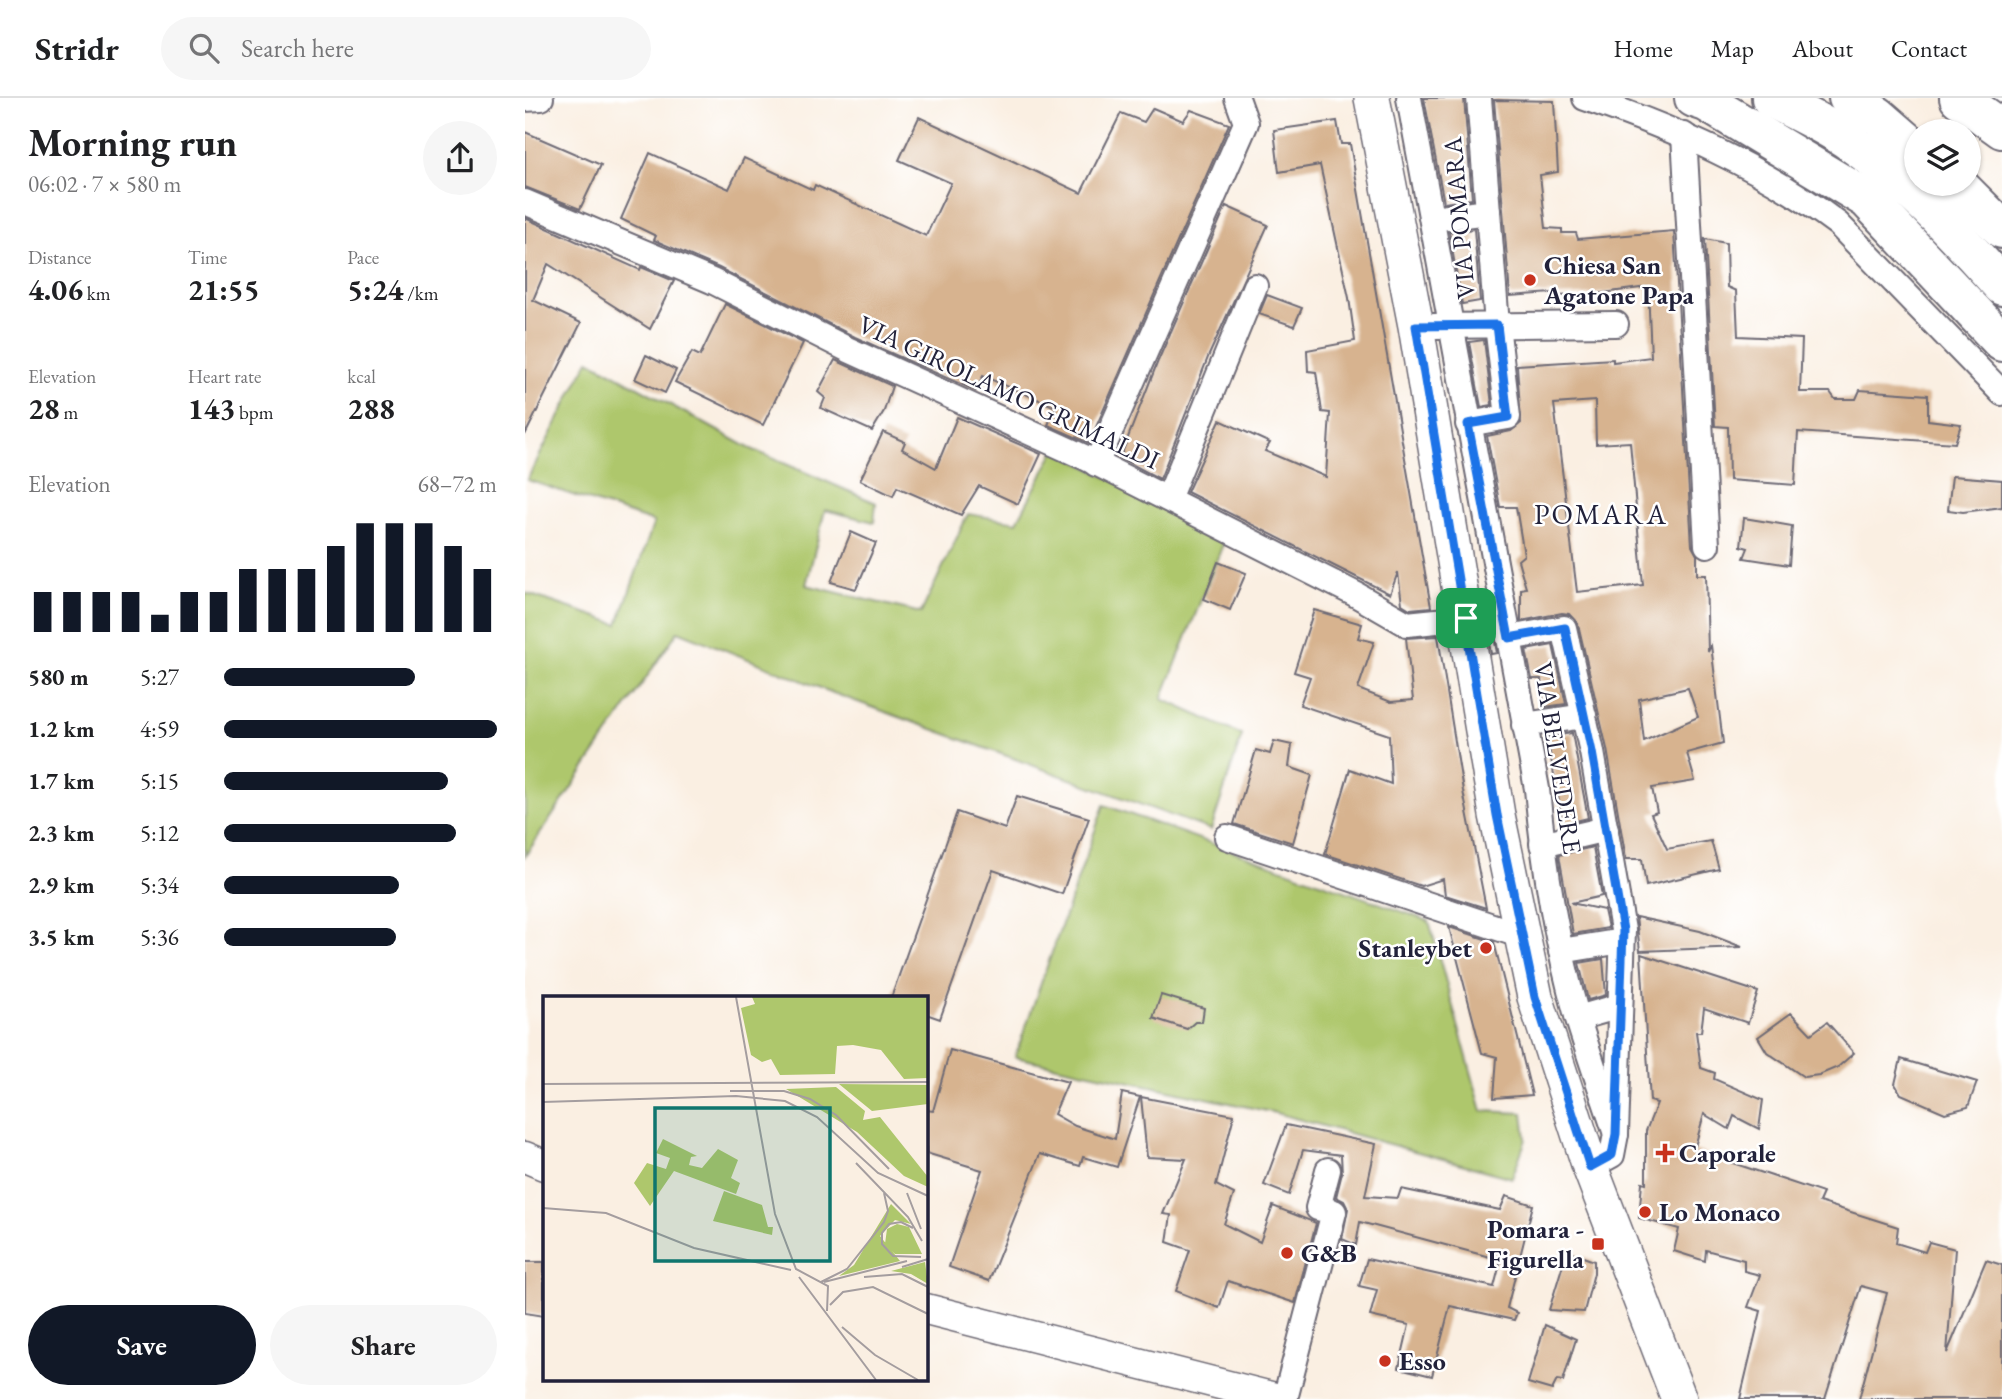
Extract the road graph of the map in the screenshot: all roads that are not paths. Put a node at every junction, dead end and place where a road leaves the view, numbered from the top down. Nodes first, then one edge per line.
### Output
1 (541, 98) edge
2 (1237, 98) edge
3 (1373, 98) edge
4 (1409, 98) edge
5 (1479, 98) edge
6 (1585, 98) edge
7 (1694, 98) edge
8 (1771, 98) edge
9 (1848, 98) edge
10 (1959, 98) edge
11 (525, 99) edge
12 (2002, 129) edge
13 (1684, 135) junction
14 (1904, 139) edge
15 (1969, 196) edge
16 (525, 202) edge
17 (1488, 212) junction
18 (1432, 219) junction
19 (2002, 229) edge
20 (1255, 286) dead end
21 (2002, 286) edge
22 (1616, 324) dead end
23 (1497, 325) junction
24 (1433, 326) junction
25 (2002, 342) edge
26 (2002, 393) edge
27 (1468, 424) junction
28 (1096, 464) junction
29 (1168, 499) junction
30 (1707, 545) dead end
31 (1466, 618) junction
32 (1509, 638) junction
33 (1584, 716) junction
34 (1524, 725) junction
35 (1606, 829) junction
36 (1227, 837) dead end
37 (1542, 844) junction
38 (1522, 936) junction
39 (1622, 941) junction
40 (1561, 951) junction
41 (1620, 1006) junction
42 (1578, 1018) junction
43 (1616, 1134) junction
44 (525, 1157) edge
45 (543, 1166) edge
46 (1590, 1167) junction
47 (1328, 1170) dead end
48 (927, 1309) edge
49 (1674, 1393) edge
50 (1279, 1399) edge
51 (1285, 1399) edge

1 - 11 street
2 - 28 street
3 - 24 main road
4 - 18 street, VIA BELVEDERE
5 - 17 street, VIA POMARA
6 - 13 street
7 - 25 highway
8 - 21 highway
9 - 14 highway
10 - 12 highway
13 - 26 street
13 - 30 street
15 - 19 highway
16 - 28 street, VIA GIROLAMO GRIMALDI
17 - 18 street
17 - 23 street, VIA POMARA
18 - 24 street, VIA BELVEDERE
20 - 29 street
22 - 23 street
23 - 24 street
23 - 27 street, VIA POMARA
24 - 27 street, VIA BELVEDERE
24 - 31 main road
27 - 32 street, VIA BELVEDERE
28 - 29 street, VIA GIROLAMO GRIMALDI
29 - 31 street, VIA GIROLAMO GRIMALDI
31 - 38 main road
32 - 33 street
32 - 34 street, VIA BELVEDERE
33 - 34 street
33 - 35 street
34 - 37 street, VIA BELVEDERE
35 - 37 street
35 - 39 street
36 - 38 street
37 - 40 street, VIA BELVEDERE
38 - 46 main road
39 - 40 street
39 - 41 street
40 - 42 street, VIA BELVEDERE
41 - 42 street
41 - 43 street
42 - 43 street, VIA BELVEDERE
43 - 46 street
44 - 45 street
46 - 49 main road
47 - 51 street
48 - 50 street

